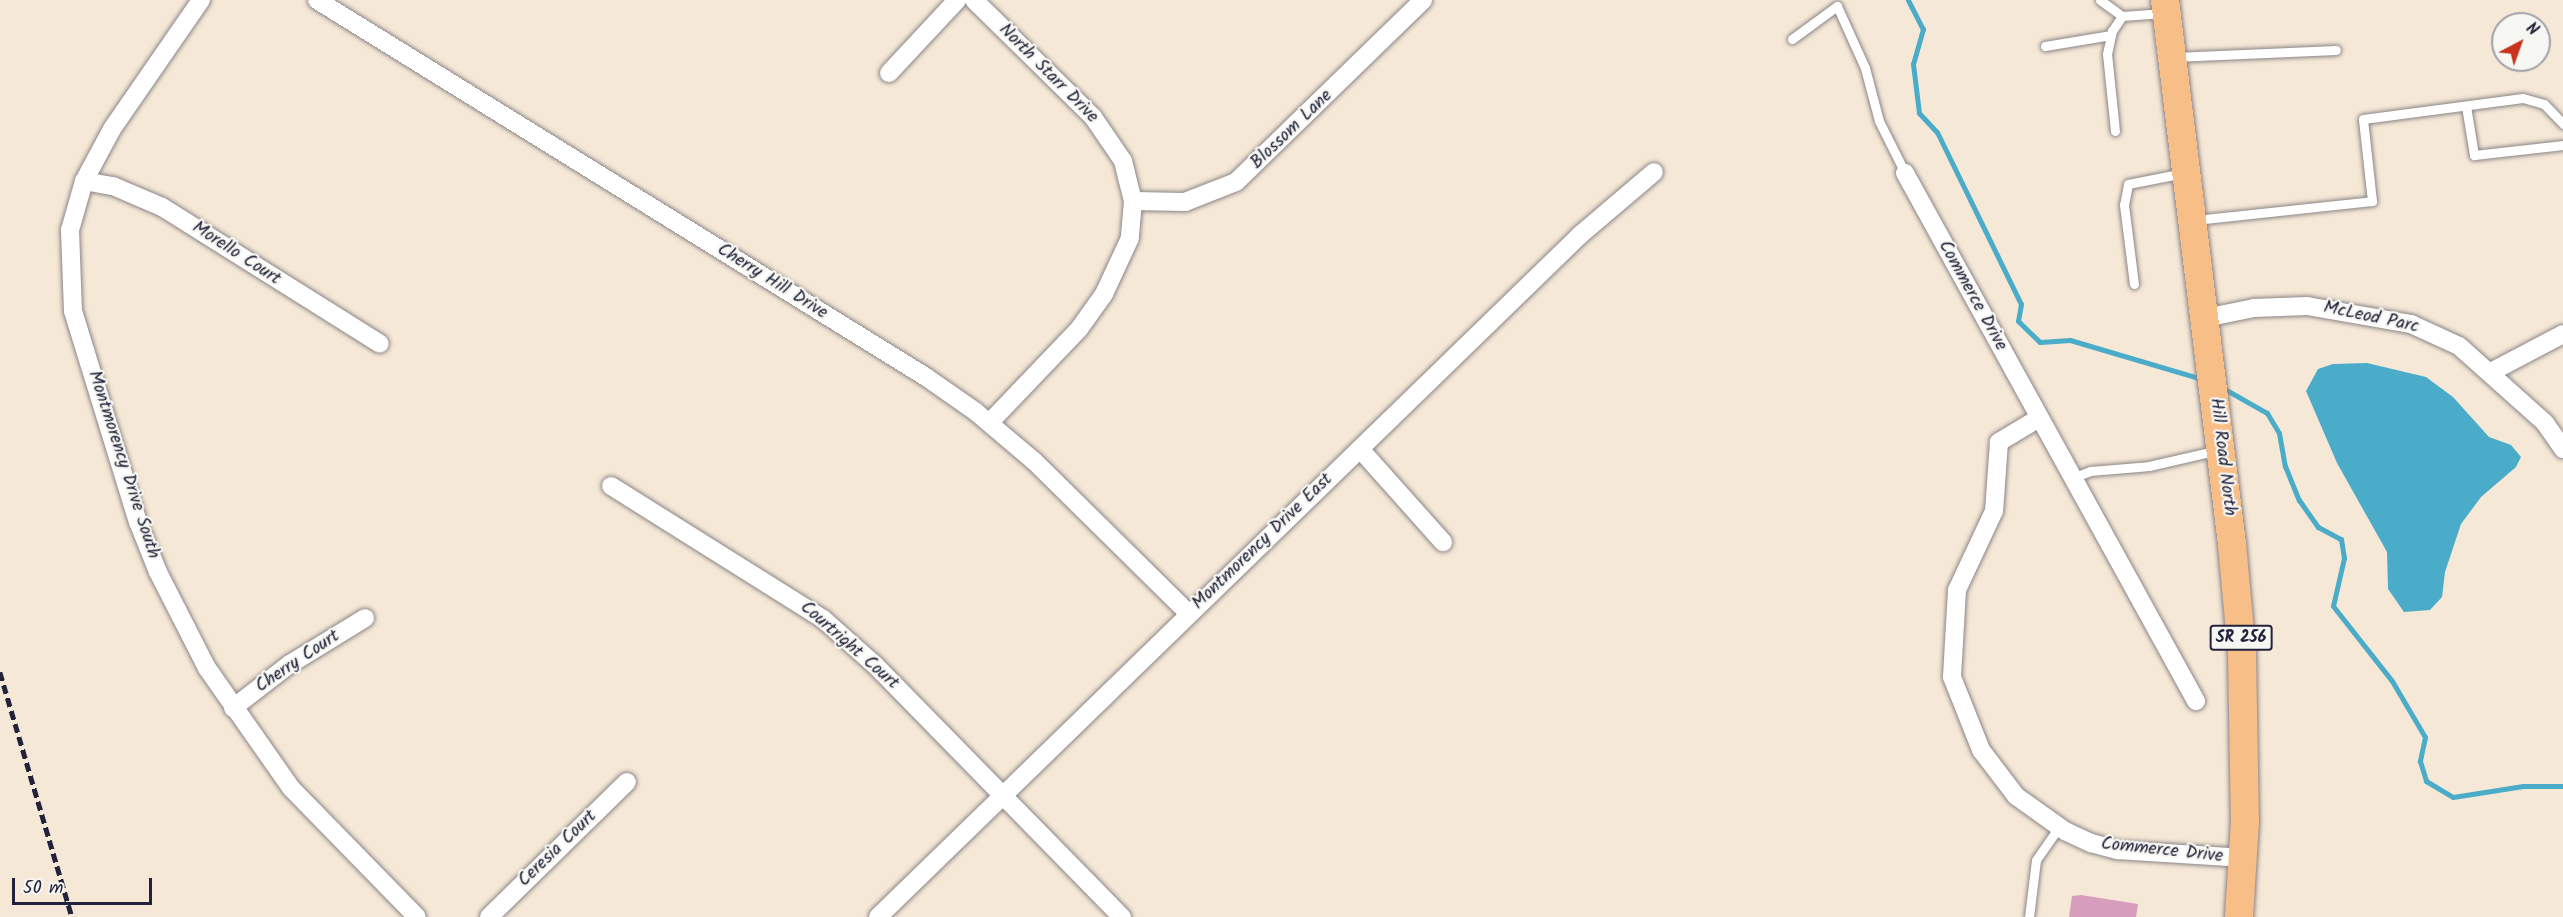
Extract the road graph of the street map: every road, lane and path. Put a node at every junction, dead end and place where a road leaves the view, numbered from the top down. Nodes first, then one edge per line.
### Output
1 (201, 0) edge
2 (317, 0) edge
3 (957, 0) edge
4 (974, 0) edge
5 (1423, 0) edge
6 (2100, 0) edge
7 (1835, 3) edge
8 (2165, 6) edge
9 (2122, 16) junction
10 (2111, 35) junction
11 (1792, 39) dead end
12 (2045, 46) dead end
13 (2336, 50) dead end
14 (2172, 57) junction
15 (889, 73) dead end
16 (2466, 106) junction
17 (2563, 124) edge
18 (2115, 131) dead end
19 (2563, 145) edge
20 (1654, 172) dead end
21 (1905, 172) joint
22 (2186, 172) junction
23 (84, 181) junction
24 (1132, 201) junction
25 (2192, 220) junction
26 (2134, 285) dead end
27 (2205, 318) junction
28 (2563, 334) edge
29 (380, 344) dead end
30 (2491, 372) junction
31 (2039, 418) junction
32 (990, 422) junction
33 (2563, 448) edge
34 (1359, 449) junction
35 (2221, 450) junction
36 (2072, 478) junction
37 (611, 486) dead end
38 (1443, 542) dead end
39 (1189, 614) junction
40 (365, 618) dead end
41 (2196, 701) dead end
42 (233, 708) junction
43 (627, 782) dead end
44 (1004, 794) junction
45 (2059, 827) junction
46 (2244, 858) junction
47 (417, 917) edge
48 (489, 917) edge
49 (878, 917) edge
50 (1122, 917) edge
51 (2029, 917) edge
52 (2239, 917) edge

1 - 23 street, Montmorency Drive South
2 - 32 street, Cherry Hill Drive
3 - 15 street
4 - 24 street, North Starr Drive
5 - 24 street, Blossom Lane
6 - 9 lane
7 - 11 lane
7 - 21 lane
8 - 9 lane
8 - 14 main road, Hill Road North / SR 256
9 - 10 lane
10 - 12 lane
10 - 18 lane
13 - 14 lane
14 - 22 main road, Hill Road North / SR 256
16 - 17 lane
16 - 19 lane
16 - 25 lane
20 - 34 street, Montmorency Drive East
21 - 31 street, Commerce Drive
22 - 25 main road, Hill Road North / SR 256
22 - 26 lane
23 - 29 street, Morello Court
23 - 42 street, Montmorency Drive South
24 - 32 street, North Starr Drive
25 - 27 main road, Hill Road North / SR 256
27 - 30 street, McLeod Parc
27 - 35 main road, Hill Road North / SR 256
28 - 30 street
30 - 33 street, McLeod Parc
31 - 36 street, Commerce Drive
31 - 45 street, Commerce Drive
32 - 39 street, Cherry Hill Drive
34 - 38 street
34 - 39 street, Montmorency Drive East
35 - 36 lane
35 - 46 main road, Hill Road North / SR 256
36 - 41 street, Commerce Drive
37 - 44 street, Courtright Court
39 - 44 street, Montmorency Drive East
40 - 42 street, Cherry Court
42 - 47 street, Montmorency Drive South
43 - 48 street, Ceresia Court
44 - 49 street, Montmorency Drive East
44 - 50 street, Courtright Court
45 - 46 street, Commerce Drive
45 - 51 lane
46 - 52 main road, Hill Road North / SR 256

